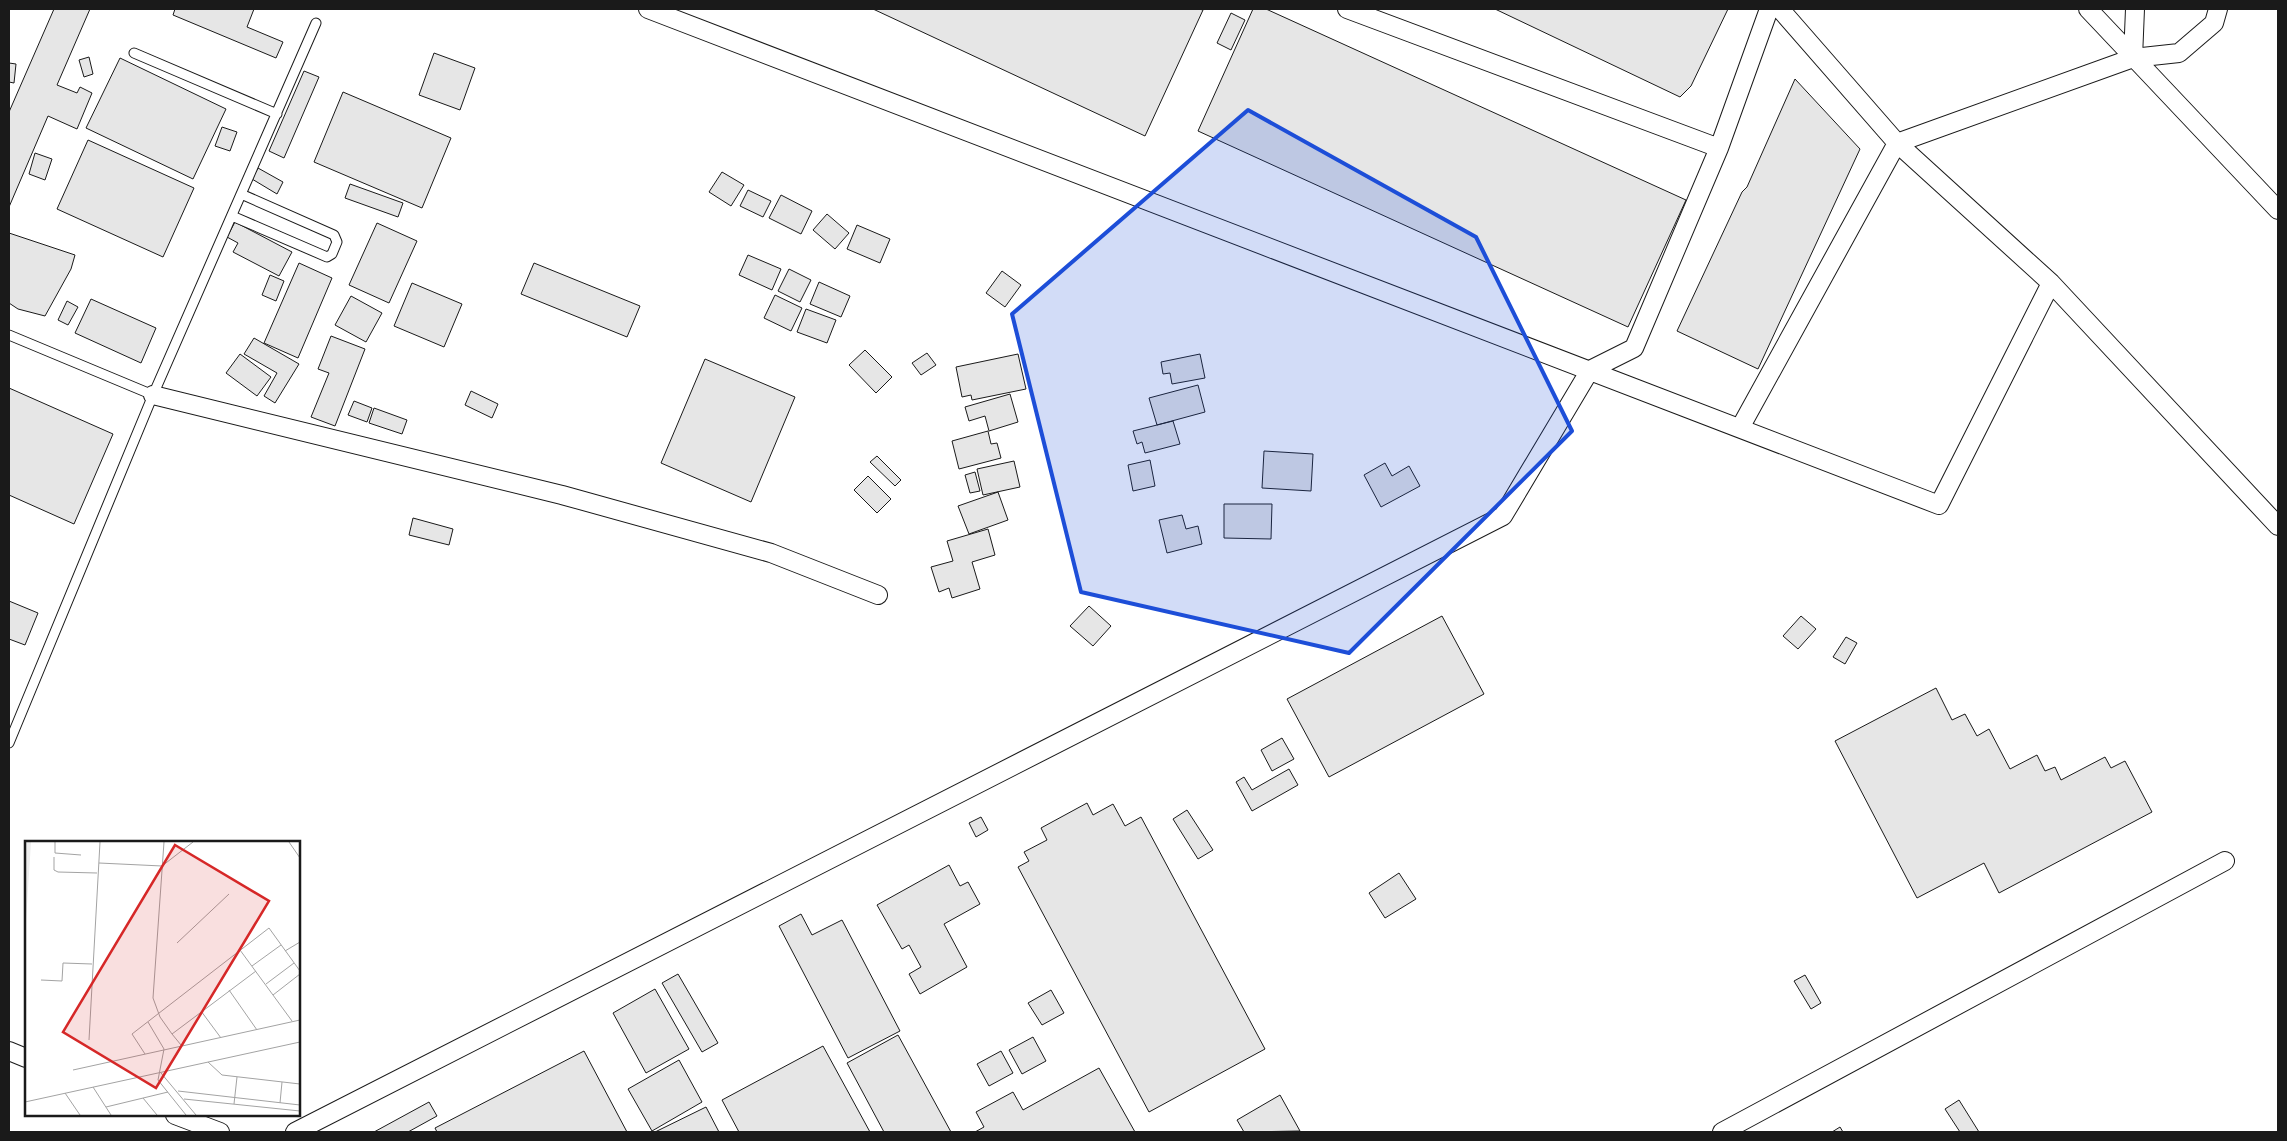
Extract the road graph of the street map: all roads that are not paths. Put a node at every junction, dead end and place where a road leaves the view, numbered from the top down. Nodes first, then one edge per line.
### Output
1 (648, 9) edge
2 (1770, 9) edge
3 (1780, 9) edge
4 (2088, 9) edge
5 (2134, 9) edge
6 (2218, 9) edge
7 (1352, 10) edge
8 (316, 23) dead end
9 (134, 53) dead end
10 (2133, 58) junction
11 (277, 114) junction
12 (1897, 143) junction
13 (1718, 148) junction
14 (241, 194) junction
15 (2278, 210) edge
16 (232, 216) junction
17 (2051, 283) junction
18 (9, 335) edge
19 (1590, 370) junction
20 (153, 395) junction
21 (1740, 428) junction
22 (2278, 526) edge
23 (878, 595) dead end
24 (9, 717) edge
25 (18, 721) junction
26 (9, 743) edge
27 (2225, 862) dead end
28 (9, 1051) edge
29 (25, 1058) edge
30 (178, 1116) edge
31 (220, 1132) edge
32 (295, 1132) edge
33 (1722, 1132) edge

1 - 19 street
2 - 13 street
3 - 12 street
4 - 10 street
5 - 10 street
6 - 10 street
7 - 13 street
8 - 11 lane
9 - 11 lane
10 - 12 street
10 - 15 street
11 - 14 lane
12 - 17 street
12 - 21 street
13 - 19 street
14 - 16 lane
14 - 16 lane
16 - 20 lane
17 - 21 street
17 - 22 street
18 - 20 lane
19 - 21 street
19 - 32 street
20 - 23 street
20 - 25 lane
24 - 25 lane
25 - 26 lane
27 - 33 street
28 - 29 street
30 - 31 street

